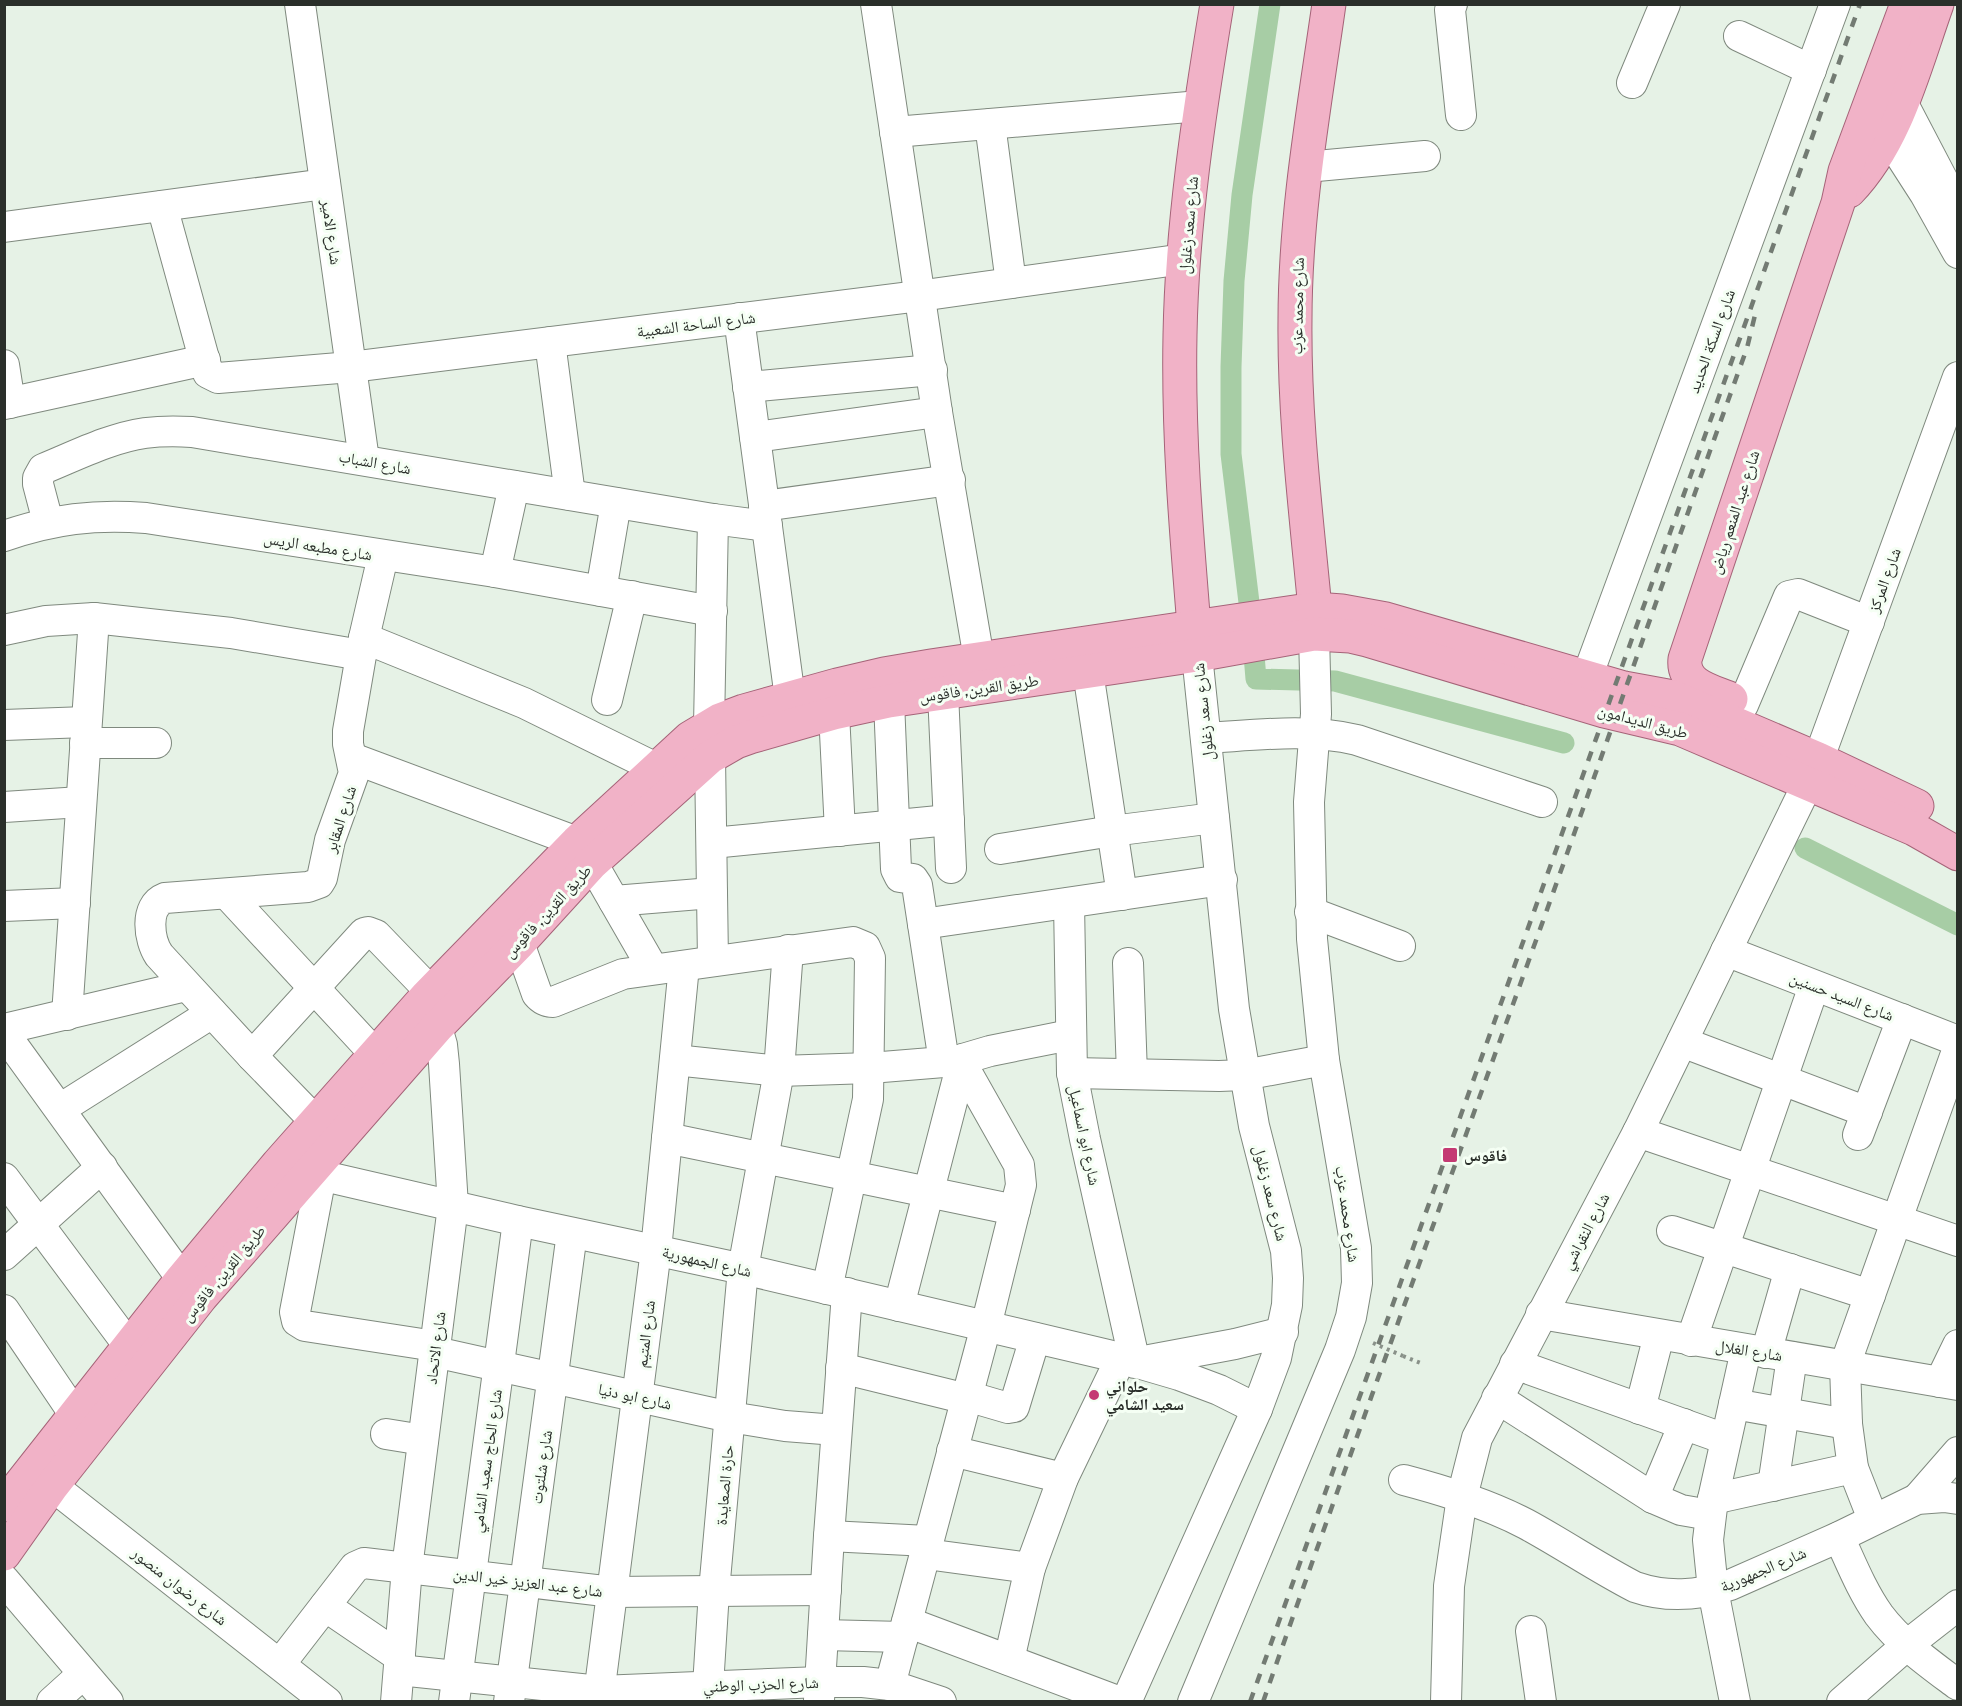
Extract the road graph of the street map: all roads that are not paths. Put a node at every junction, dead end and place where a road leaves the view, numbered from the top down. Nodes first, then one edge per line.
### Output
1 (300, 4) edge
2 (876, 4) edge
3 (1217, 4) edge
4 (1329, 4) edge
5 (1452, 4) edge
6 (1665, 4) edge
7 (1835, 4) edge
8 (1907, 4) edge
9 (1937, 4) edge
10 (1739, 36) dead end
11 (1811, 70) junction
12 (1632, 83) dead end
13 (1890, 93) junction
14 (1200, 106) junction
15 (1461, 115) dead end
16 (990, 124) junction
17 (1876, 126) junction
18 (895, 132) junction
19 (1425, 156) dead end
20 (1945, 158) edge
21 (1306, 167) junction
22 (325, 184) junction
23 (162, 206) junction
24 (1958, 209) edge
25 (4, 227) edge
26 (1958, 253) edge
27 (1184, 259) junction
28 (1011, 283) junction
29 (920, 296) junction
30 (739, 318) junction
31 (550, 342) junction
32 (4, 365) edge
33 (206, 366) junction
34 (351, 367) junction
35 (932, 370) junction
36 (1958, 377) edge
37 (748, 387) junction
38 (7, 403) edge
39 (937, 412) junction
40 (755, 437) junction
41 (364, 460) junction
42 (950, 480) junction
43 (514, 486) junction
44 (570, 495) junction
45 (616, 503) junction
46 (766, 516) junction
47 (713, 519) junction
48 (48, 522) junction
49 (4, 536) edge
50 (383, 556) junction
51 (495, 572) junction
52 (601, 591) junction
53 (632, 596) junction
54 (712, 611) junction
55 (94, 618) junction
56 (1869, 622) junction
57 (1305, 629) junction
58 (4, 630) edge
59 (1209, 639) junction
60 (363, 647) junction
61 (1467, 656) junction
62 (979, 659) junction
63 (1088, 672) junction
64 (1587, 677) junction
65 (944, 693) junction
66 (790, 698) junction
67 (607, 700) dead end
68 (889, 701) junction
69 (1743, 705) junction
70 (834, 713) junction
71 (1315, 723) junction
72 (4, 725) edge
73 (86, 732) junction
74 (1206, 738) junction
75 (710, 741) junction
76 (156, 742) dead end
77 (352, 758) junction
78 (1817, 762) junction
79 (658, 769) junction
80 (81, 802) junction
81 (1542, 802) dead end
82 (4, 807) edge
83 (1214, 818) junction
84 (1919, 819) junction
85 (949, 820) junction
86 (894, 825) junction
87 (1958, 830) edge
88 (840, 831) junction
89 (1112, 831) junction
90 (712, 843) junction
91 (1000, 849) dead end
92 (584, 852) junction
93 (1958, 854) edge
94 (951, 868) dead end
95 (1222, 880) junction
96 (712, 893) junction
97 (227, 894) junction
98 (1122, 895) junction
99 (614, 901) junction
100 (75, 903) junction
101 (1069, 903) junction
102 (4, 906) edge
103 (1310, 912) junction
104 (923, 924) junction
105 (519, 943) junction
106 (1400, 946) dead end
107 (788, 950) junction
108 (1726, 951) junction
109 (713, 961) junction
110 (1128, 963) dead end
111 (684, 966) junction
112 (653, 969) junction
113 (186, 986) junction
114 (1814, 986) junction
115 (314, 987) junction
116 (432, 1004) junction
117 (212, 1013) junction
118 (67, 1015) junction
119 (1902, 1019) junction
120 (4, 1031) edge
121 (1070, 1035) junction
122 (1958, 1041) edge
123 (1682, 1042) junction
124 (1958, 1048) edge
125 (375, 1054) junction
126 (252, 1056) junction
127 (675, 1060) junction
128 (1324, 1060) junction
129 (956, 1062) junction
130 (870, 1068) junction
131 (779, 1071) junction
132 (1072, 1073) junction
133 (1132, 1074) junction
134 (1244, 1075) junction
135 (1782, 1080) junction
136 (60, 1109) junction
137 (315, 1121) junction
138 (1638, 1132) junction
139 (667, 1138) junction
140 (762, 1158) junction
141 (102, 1167) junction
142 (1750, 1170) junction
143 (302, 1171) junction
144 (851, 1176) junction
145 (4, 1178) edge
146 (928, 1192) junction
147 (453, 1206) junction
148 (1015, 1210) junction
149 (518, 1221) junction
150 (1896, 1221) junction
151 (38, 1225) junction
152 (1672, 1231) dead end
153 (572, 1233) junction
154 (1958, 1241) edge
155 (1723, 1248) junction
156 (656, 1250) junction
157 (4, 1255) edge
158 (743, 1269) junction
159 (1790, 1269) junction
160 (182, 1280) junction
161 (837, 1291) junction
162 (1870, 1295) junction
163 (899, 1306) junction
164 (4, 1310) edge
165 (1541, 1314) junction
166 (986, 1326) junction
167 (1283, 1332) junction
168 (1659, 1335) junction
169 (1035, 1338) junction
170 (1691, 1341) junction
171 (1958, 1345) edge
172 (129, 1346) junction
173 (435, 1349) junction
174 (1768, 1354) junction
175 (1128, 1361) junction
176 (1515, 1364) junction
177 (1845, 1365) junction
178 (498, 1367) junction
179 (841, 1368) junction
180 (552, 1379) junction
181 (1949, 1384) edge
182 (637, 1396) junction
183 (967, 1398) junction
184 (1497, 1398) junction
185 (1734, 1404) junction
186 (1640, 1408) junction
187 (1257, 1409) junction
188 (1783, 1413) junction
189 (75, 1415) junction
190 (730, 1417) junction
191 (1684, 1424) junction
192 (1847, 1424) junction
193 (836, 1430) junction
194 (386, 1434) dead end
195 (1725, 1439) junction
196 (423, 1440) junction
197 (952, 1451) junction
198 (1958, 1452) edge
199 (1854, 1468) junction
200 (42, 1478) junction
201 (1063, 1478) junction
202 (1404, 1480) dead end
203 (1773, 1486) junction
204 (1462, 1497) junction
205 (1653, 1498) junction
206 (1917, 1499) junction
207 (1958, 1499) edge
208 (4, 1505) edge
209 (1711, 1507) junction
210 (1873, 1519) junction
211 (829, 1536) junction
212 (1839, 1537) junction
213 (927, 1547) junction
214 (4, 1554) edge
215 (407, 1568) junction
216 (1030, 1568) junction
217 (470, 1575) junction
218 (4, 1580) edge
219 (525, 1581) junction
220 (826, 1590) junction
221 (1713, 1590) junction
222 (714, 1591) junction
223 (613, 1592) junction
224 (325, 1606) junction
225 (1957, 1606) edge
226 (905, 1630) junction
227 (1531, 1631) dead end
228 (823, 1635) junction
229 (1907, 1645) junction
230 (1009, 1660) junction
231 (280, 1664) junction
232 (400, 1664) junction
233 (83, 1674) junction
234 (890, 1685) junction
235 (1958, 1685) edge
236 (455, 1689) edge
237 (510, 1692) edge
238 (819, 1692) edge
239 (708, 1694) edge
240 (308, 1696) edge
241 (599, 1696) edge
242 (1728, 1700) edge
243 (52, 1701) edge
244 (108, 1701) edge
245 (396, 1701) edge
246 (941, 1701) edge
247 (1120, 1701) edge
248 (1126, 1701) edge
249 (1193, 1701) edge
250 (1446, 1701) edge
251 (1541, 1701) edge
252 (1842, 1701) edge

1 - 22 street, شارع الامير
2 - 18 street
3 - 14 main road, شارع سعد زغلول
4 - 21 main road, شارع محمد عزب
5 - 15 street
6 - 12 street
7 - 11 street, شارع السكة الحديد
8 - 13 main road, شارع عبد المنعم رياض
9 - 13 main road, شارع عبد المنعم رياض
10 - 11 street
11 - 64 street, شارع السكة الحديد
13 - 17 main road, شارع عبد المنعم رياض
13 - 20 street
14 - 16 street
14 - 27 main road, شارع سعد زغلول
16 - 18 street
16 - 28 street
17 - 26 street
17 - 69 main road, شارع عبد المنعم رياض
18 - 29 street
19 - 21 street
20 - 24 street
21 - 57 main road, شارع محمد عزب
22 - 23 street
22 - 34 street, شارع الامير
23 - 25 street
23 - 33 street
27 - 28 street, شارع الساحة الشعبية
27 - 59 main road, شارع سعد زغلول
28 - 29 street, شارع الساحة الشعبية
29 - 30 street, شارع الساحة الشعبية
29 - 35 street
30 - 31 street, شارع الساحة الشعبية
30 - 37 street
31 - 34 street, شارع الساحة الشعبية
31 - 44 street
32 - 38 street
33 - 34 street, شارع الساحة الشعبية
33 - 38 street, شارع الساحة الشعبية
34 - 41 street, شارع الامير
35 - 37 street
35 - 39 street
36 - 56 street, شارع المركز
37 - 40 street
39 - 40 street
39 - 42 street
40 - 46 street
41 - 43 street, شارع الشباب
41 - 48 street, شارع الشباب
42 - 46 street, شارع الشباب
42 - 62 street
43 - 44 street, شارع الشباب
43 - 51 street
44 - 45 street, شارع الشباب
45 - 47 street, شارع الشباب
45 - 52 street
46 - 47 street, شارع الشباب
46 - 66 street
47 - 54 street
48 - 49 street, شارع مطبعه الريس
48 - 50 street, شارع مطبعه الريس
50 - 51 street, شارع مطبعه الريس
50 - 60 street, شارع المقابر
51 - 52 street, شارع مطبعه الريس
52 - 53 street, شارع مطبعه الريس
53 - 54 street, شارع مطبعه الريس
53 - 67 street
54 - 75 street
55 - 58 street
55 - 60 street
55 - 73 street
56 - 69 street
56 - 78 street, شارع المركز
57 - 59 main road, طريق القرين, فاقوس
57 - 61 main road, طريق الديدامون
57 - 71 street, شارع محمد عزب
59 - 62 main road, طريق القرين, فاقوس
59 - 63 main road, طريق القرين, فاقوس
59 - 74 street, شارع سعد زغلول
60 - 77 street, شارع المقابر
60 - 79 street
61 - 64 main road, طريق الديدامون
61 - 78 main road, طريق الديدامون
62 - 66 main road, طريق القرين, فاقوس
63 - 65 main road, طريق القرين, فاقوس
63 - 89 street
64 - 78 main road, طريق الديدامون
65 - 68 main road, طريق القرين, فاقوس
65 - 85 street
66 - 75 main road, طريق القرين, فاقوس
68 - 70 main road, طريق القرين, فاقوس
68 - 86 street
69 - 78 main road, شارع عبد المنعم رياض
70 - 75 main road, طريق القرين, فاقوس
70 - 88 street
71 - 74 street
71 - 81 street
71 - 103 street, شارع محمد عزب
72 - 73 street
73 - 76 street
73 - 80 street
74 - 83 street, شارع سعد زغلول
75 - 79 main road, طريق القرين, فاقوس
75 - 90 street
75 - 92 main road, طريق القرين, فاقوس
77 - 92 street
77 - 97 street, شارع المقابر
78 - 84 main road, طريق الديدامون
78 - 108 street, شارع النقراشي
79 - 92 main road, طريق القرين, فاقوس
80 - 82 street
80 - 100 street
83 - 89 street
83 - 95 street, شارع سعد زغلول
84 - 87 main road, طريق الديدامون
84 - 93 main road, طريق الديدامون
85 - 86 street
85 - 94 street
86 - 88 street
86 - 104 street
88 - 90 street
89 - 91 street
89 - 98 street
90 - 96 street
92 - 99 street
92 - 105 main road, طريق القرين, فاقوس
92 - 116 main road, طريق القرين, فاقوس
95 - 98 street
95 - 134 street, شارع سعد زغلول
96 - 99 street
96 - 109 street
97 - 113 street
97 - 115 street
98 - 101 street
99 - 112 street
100 - 102 street
100 - 118 street
101 - 104 street
101 - 121 street, شارع ابو اسماعيل
103 - 106 street
103 - 128 street, شارع محمد عزب
104 - 129 street
105 - 112 street
105 - 116 main road, طريق القرين, فاقوس
107 - 109 street
107 - 130 street
107 - 131 street, حارة الصعايدة
108 - 114 street, شارع السيد حسنين
108 - 123 street, شارع النقراشي
109 - 111 street
110 - 133 street
111 - 112 street
111 - 127 street, شارع المتيم
113 - 117 street
113 - 118 street
114 - 119 street, شارع السيد حسنين
114 - 135 street
115 - 116 street
115 - 125 street
115 - 126 street
116 - 125 main road, طريق القرين, فاقوس
116 - 143 main road, طريق القرين, فاقوس
116 - 147 street, شارع الاتحاد
117 - 126 street
117 - 136 street
118 - 120 street
119 - 122 street, شارع السيد حسنين
119 - 135 street
120 - 136 street
121 - 129 street
121 - 132 street, شارع ابو اسماعيل
123 - 135 street
123 - 138 street, شارع النقراشي
124 - 150 street
125 - 137 main road, طريق القرين, فاقوس
126 - 137 street
127 - 131 street
127 - 139 street, شارع المتيم
128 - 134 street
128 - 249 street, شارع محمد عزب
129 - 130 street
129 - 146 street
129 - 148 street
130 - 131 street
130 - 144 street
131 - 140 street, حارة الصعايدة
132 - 133 street
132 - 175 street, شارع ابو اسماعيل
133 - 134 street
134 - 167 street, شارع سعد زغلول
135 - 142 street
136 - 141 street
137 - 143 main road, طريق القرين, فاقوس
138 - 142 street
138 - 165 street, شارع النقراشي
139 - 140 street
139 - 156 street, شارع المتيم
140 - 144 street
140 - 158 street, حارة الصعايدة
141 - 151 street
141 - 160 street
142 - 150 street
142 - 155 street
143 - 147 street, شارع الجمهورية
143 - 160 main road, طريق القرين, فاقوس
143 - 173 street, شارع ابو دنيا
143 - 200 main road, طريق القرين, فاقوس
144 - 146 street
144 - 161 street
145 - 151 street
146 - 148 street
146 - 163 street
147 - 149 street, شارع الجمهورية
147 - 173 street, شارع الاتحاد
148 - 166 street
149 - 153 street, شارع الجمهورية
149 - 178 street, شارع الحاج سعيد الشامي
150 - 154 street
150 - 162 street
151 - 157 street
151 - 172 street
152 - 155 street
153 - 156 street, شارع الجمهورية
153 - 180 street, شارع شلتوت
155 - 159 street
155 - 170 street
156 - 158 street, شارع الجمهورية
156 - 182 street, شارع المتيم
158 - 161 street, شارع الجمهورية
158 - 190 street, حارة الصعايدة
159 - 162 street
159 - 174 street
160 - 172 main road, طريق القرين, فاقوس
161 - 163 street, شارع الجمهورية
161 - 179 street
162 - 177 street
163 - 166 street, شارع الجمهورية
164 - 189 street
165 - 168 street, شارع الغلال
165 - 176 street, شارع النقراشي
166 - 169 street, شارع الجمهورية
166 - 183 street
167 - 175 street, شارع الجمهورية
167 - 187 street, شارع سعد زغلول
168 - 170 street, شارع الغلال
168 - 186 street
169 - 175 street, شارع الجمهورية
169 - 183 street
170 - 174 street, شارع الغلال
171 - 181 street
172 - 189 main road, طريق القرين, فاقوس
173 - 178 street, شارع ابو دنيا
173 - 196 street, شارع الاتحاد
174 - 177 street, شارع الغلال
174 - 185 street
174 - 188 street
175 - 187 street, شارع الجمهورية
175 - 201 street
176 - 184 street, شارع النقراشي
176 - 186 street
177 - 181 street, شارع الغلال
177 - 192 street
178 - 180 street, شارع ابو دنيا
178 - 217 street, شارع الحاج سعيد الشامي
179 - 183 street
179 - 193 street
180 - 182 street, شارع ابو دنيا
180 - 219 street, شارع شلتوت
182 - 190 street, شارع ابو دنيا
182 - 223 street, شارع المتيم
183 - 197 street
184 - 204 street, شارع النقراشي
184 - 205 street
185 - 188 street
185 - 195 street
186 - 191 street
187 - 248 street, شارع سعد زغلول
188 - 192 street
188 - 203 street
189 - 200 main road, طريق القرين, فاقوس
190 - 193 street, شارع ابو دنيا
190 - 222 street, حارة الصعايدة
191 - 195 street
191 - 205 street
192 - 199 street
193 - 211 street
194 - 196 street
195 - 209 street
196 - 215 street, شارع الاتحاد
197 - 201 street
197 - 213 street
198 - 206 street
199 - 203 street
199 - 210 street
200 - 208 main road, طريق القرين, فاقوس
200 - 214 main road, طريق القرين, فاقوس
200 - 231 street, شارع رضوان منصور
201 - 216 street
202 - 204 street, شارع الجمهورية
203 - 209 street
204 - 221 street, شارع الجمهورية
204 - 250 street, شارع النقراشي
205 - 209 street
206 - 207 street, شارع الجمهورية
206 - 210 street, شارع الجمهورية
209 - 221 street
210 - 212 street, شارع الجمهورية
211 - 213 street
211 - 220 street
212 - 221 street, شارع الجمهورية
212 - 229 street
213 - 216 street
213 - 226 street
215 - 217 street, شارع عبد العزيز خير الدين
215 - 224 street, شارع عبد العزيز خير الدين
215 - 232 street, شارع الاتحاد
216 - 230 street
217 - 219 street, شارع عبد العزيز خير الدين
217 - 236 street, شارع الحاج سعيد الشامي
218 - 233 street
219 - 223 street, شارع عبد العزيز خير الدين
219 - 237 street, شارع شلتوت
220 - 222 street, شارع عبد العزيز خير الدين
220 - 228 street
221 - 242 street
222 - 223 street, شارع عبد العزيز خير الدين
222 - 239 street, حارة الصعايدة
223 - 241 street, شارع المتيم
224 - 231 street, شارع عبد العزيز خير الدين
224 - 232 street
225 - 229 street
226 - 228 street
226 - 230 street
226 - 234 street
227 - 251 street
228 - 238 street
229 - 235 street
229 - 252 street
230 - 247 street
231 - 240 street, شارع رضوان منصور
232 - 236 street, شارع الحزب الوطني
232 - 245 street, شارع الاتحاد
233 - 243 street
233 - 244 street
234 - 238 street, شارع الحزب الوطني
234 - 246 street, شارع الحزب الوطني
236 - 237 street, شارع الحزب الوطني
237 - 241 street, شارع الحزب الوطني
238 - 239 street, شارع الحزب الوطني
239 - 241 street, شارع الحزب الوطني

